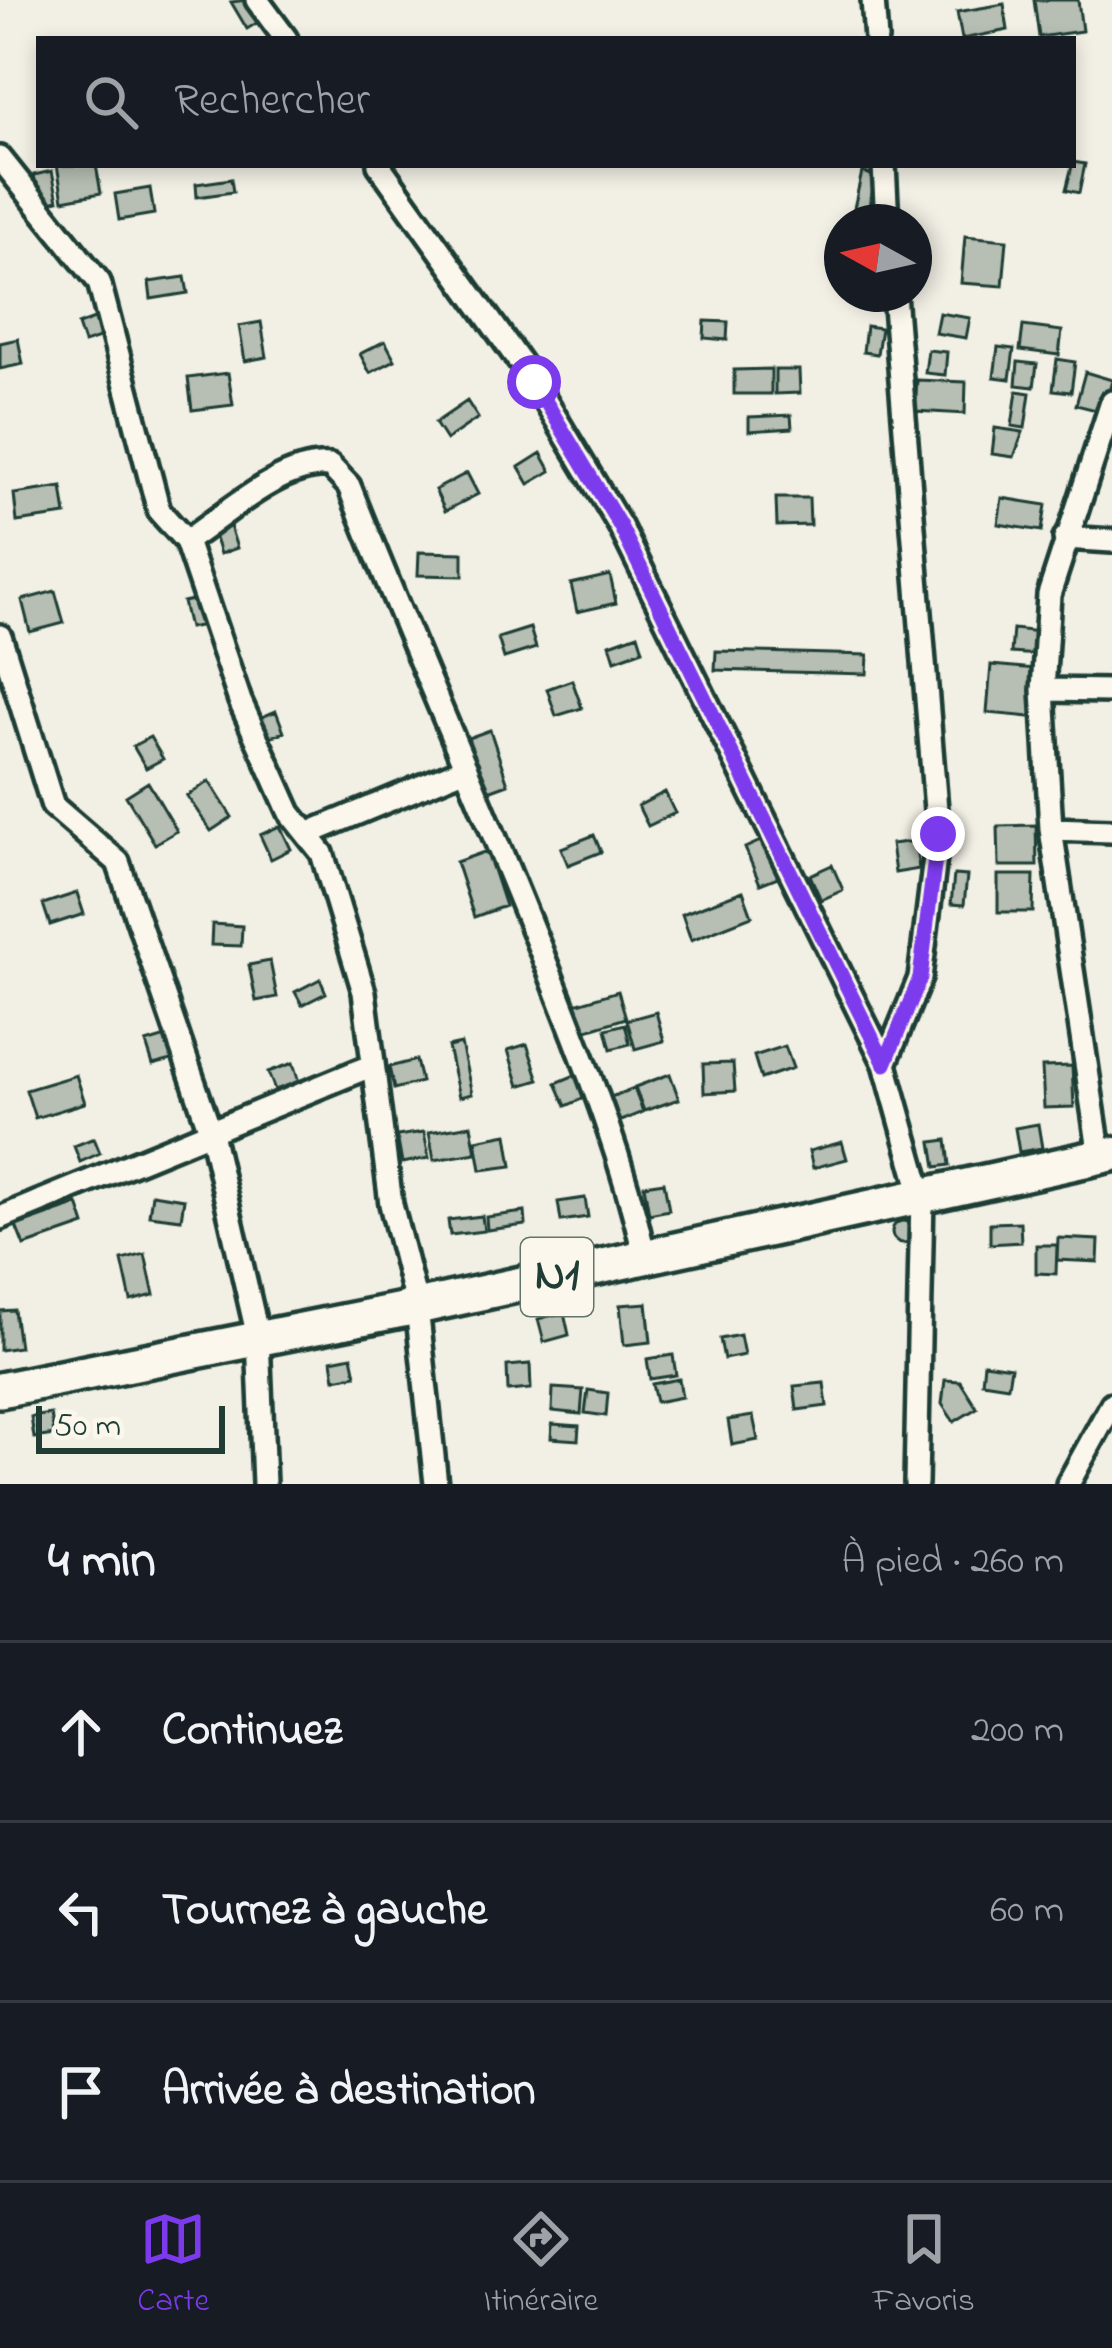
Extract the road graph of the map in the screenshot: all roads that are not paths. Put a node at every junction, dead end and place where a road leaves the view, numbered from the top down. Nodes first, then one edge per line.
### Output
1 (873, 0) edge
2 (268, 4) edge
3 (284, 36) edge
4 (876, 36) edge
5 (0, 158) edge
6 (381, 168) edge
7 (884, 168) edge
8 (886, 204) edge
9 (895, 312) edge
10 (1112, 402) edge
11 (1065, 538) junction
12 (186, 541) junction
13 (1112, 541) edge
14 (0, 636) edge
15 (1043, 690) junction
16 (1112, 691) edge
17 (466, 768) junction
18 (1051, 829) junction
19 (1112, 830) edge
20 (307, 834) junction
21 (885, 1064) junction
22 (373, 1065) junction
23 (211, 1133) junction
24 (1106, 1156) edge
25 (922, 1196) junction
26 (0, 1217) edge
27 (645, 1258) junction
28 (417, 1307) junction
29 (258, 1337) junction
30 (0, 1390) edge
31 (1112, 1404) edge
32 (264, 1484) edge
33 (436, 1484) edge
34 (916, 1484) edge
35 (1068, 1484) edge

1 - 4 street
2 - 3 street
5 - 12 street
6 - 21 street
7 - 8 street
9 - 21 street
10 - 11 street
11 - 13 street
11 - 15 street
12 - 17 street
12 - 20 street
14 - 23 street
15 - 16 street
15 - 18 street
17 - 20 street
17 - 27 street
18 - 19 street
18 - 24 street
20 - 22 street
21 - 25 street
22 - 23 street
22 - 28 street
23 - 26 street
23 - 29 street
24 - 25 main road, N1
25 - 27 main road, N1
25 - 34 street
27 - 28 main road, N1
28 - 29 main road, N1
28 - 33 street
29 - 30 main road, N1
29 - 32 street
31 - 35 street

